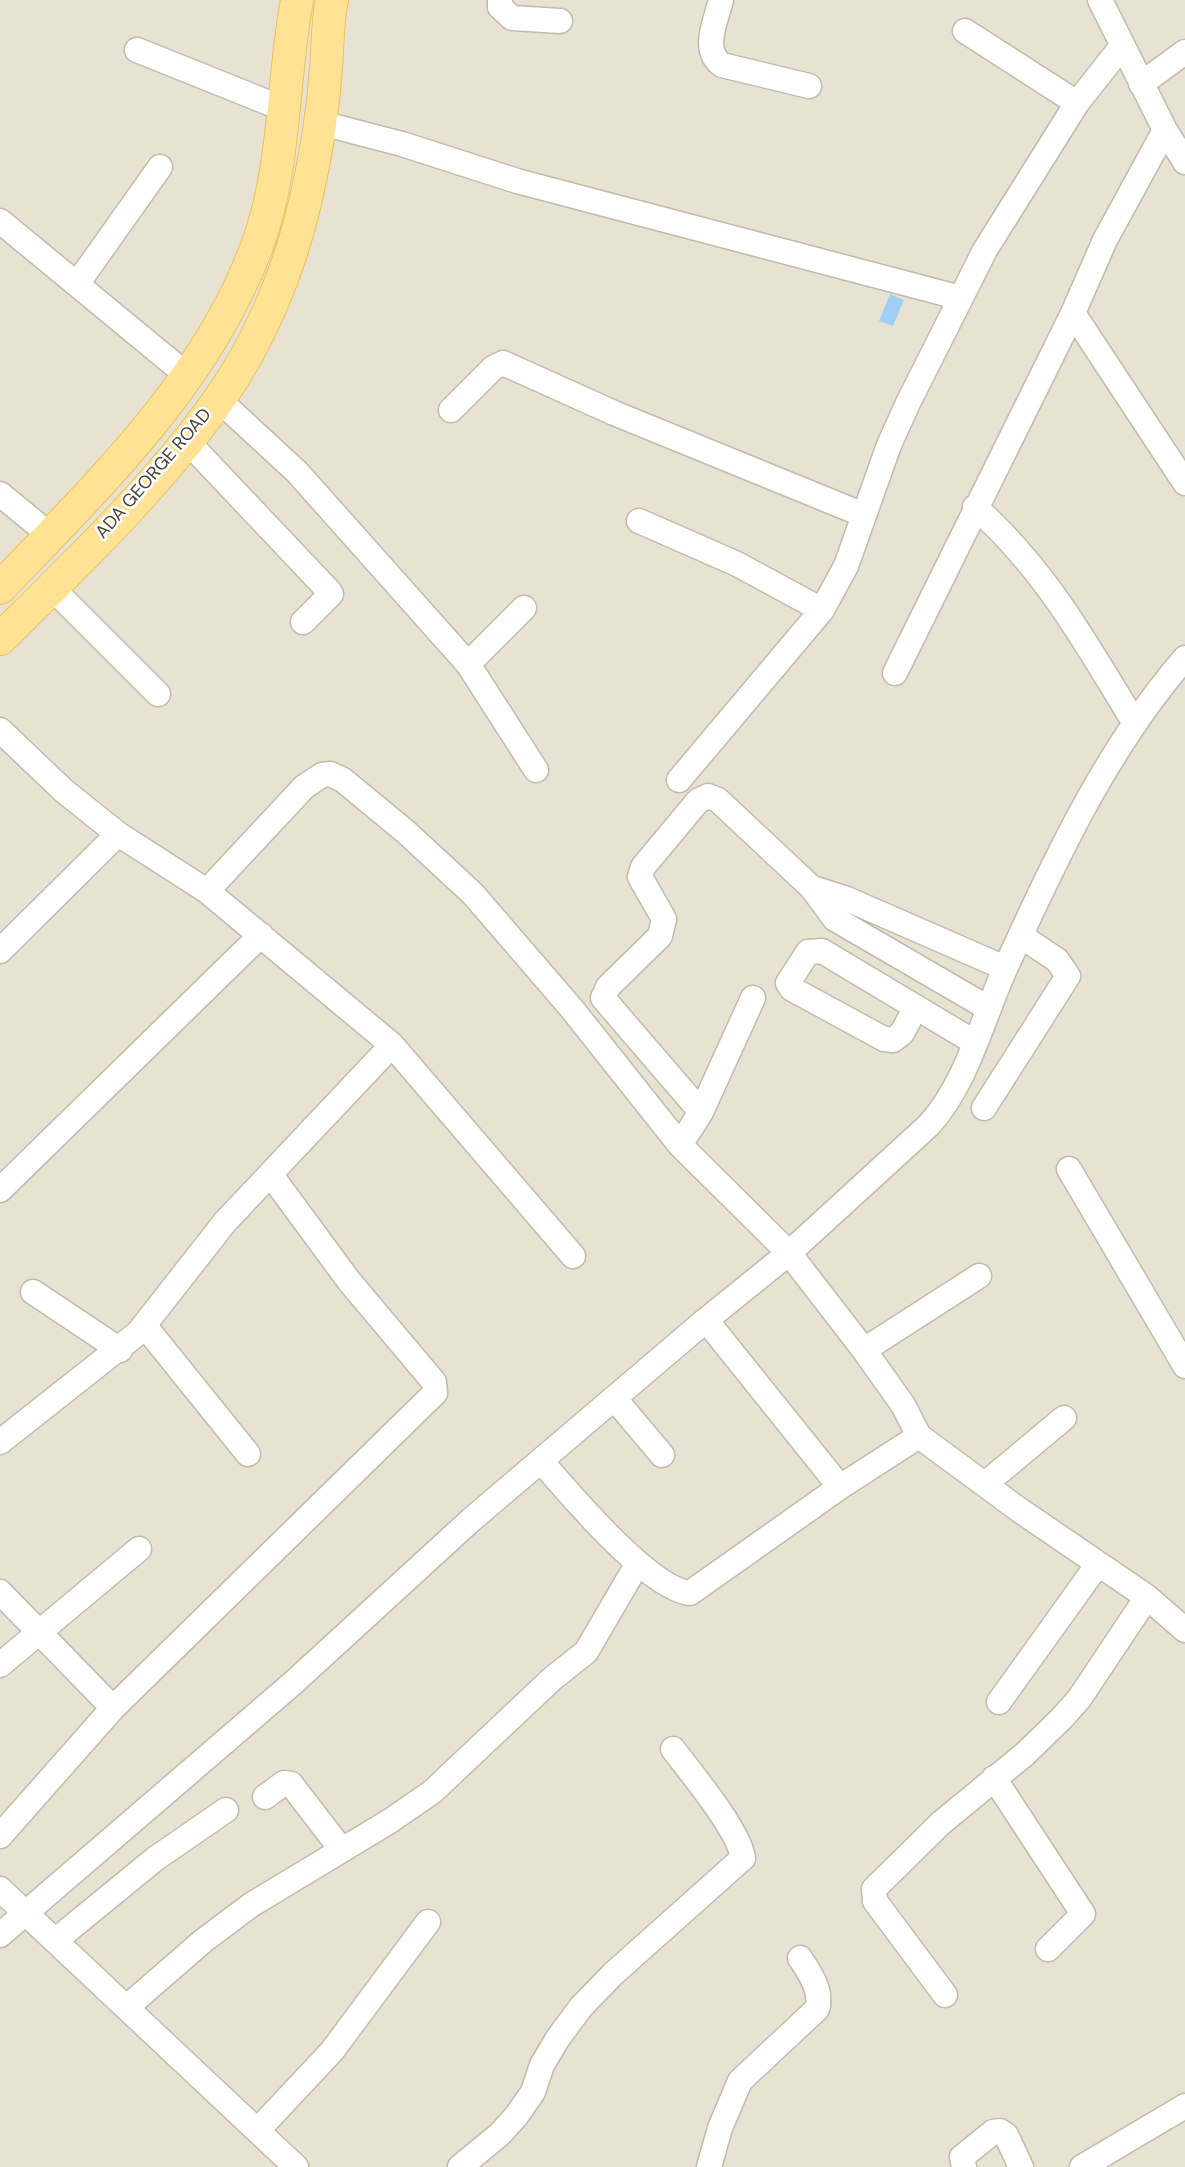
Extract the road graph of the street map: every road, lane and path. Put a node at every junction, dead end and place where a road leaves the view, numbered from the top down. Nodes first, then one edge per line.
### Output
1 (297, 0) edge
2 (332, 0) edge
3 (500, 0) edge
4 (721, 0) edge
5 (1100, 0) edge
6 (560, 21) dead end
7 (965, 31) dead end
8 (1122, 46) junction
9 (137, 50) dead end
10 (1185, 52) edge
11 (1141, 84) junction
12 (808, 86) dead end
13 (1077, 103) junction
14 (284, 109) junction
15 (321, 122) junction
16 (1165, 130) junction
17 (1185, 162) edge
18 (160, 167) dead end
19 (0, 221) edge
20 (77, 284) junction
21 (961, 298) junction
22 (1073, 313) junction
23 (188, 376) junction
24 (219, 400) junction
25 (451, 410) dead end
26 (187, 441) junction
27 (1185, 483) edge
28 (0, 494) edge
29 (975, 507) junction
30 (864, 515) junction
31 (639, 521) dead end
32 (50, 535) junction
33 (51, 587) junction
34 (0, 588) edge
35 (524, 608) dead end
36 (822, 610) junction
37 (303, 622) dead end
38 (0, 639) edge
39 (1185, 658) edge
40 (468, 664) junction
41 (895, 673) dead end
42 (158, 694) dead end
43 (1134, 722) junction
44 (0, 730) edge
45 (536, 770) dead end
46 (679, 780) dead end
47 (118, 834) junction
48 (812, 888) junction
49 (206, 891) junction
50 (862, 905) junction
51 (850, 928) junction
52 (261, 935) junction
53 (1021, 936) junction
54 (952, 945) junction
55 (0, 951) edge
56 (1005, 968) junction
57 (936, 977) junction
58 (753, 998) dead end
59 (916, 1007) junction
60 (988, 1008) junction
61 (392, 1045) junction
62 (972, 1048) junction
63 (1005, 1075) junction
64 (984, 1108) dead end
65 (701, 1112) junction
66 (681, 1145) junction
67 (1069, 1169) dead end
68 (271, 1175) junction
69 (0, 1190) edge
70 (789, 1253) junction
71 (573, 1256) dead end
72 (979, 1276) dead end
73 (33, 1292) dead end
74 (706, 1320) junction
75 (144, 1325) junction
76 (120, 1350) junction
77 (864, 1350) junction
78 (1185, 1366) edge
79 (614, 1398) junction
80 (1064, 1418) dead end
81 (919, 1436) junction
82 (0, 1442) edge
83 (248, 1454) dead end
84 (662, 1455) dead end
85 (541, 1461) junction
86 (985, 1484) junction
87 (839, 1487) junction
88 (139, 1549) dead end
89 (638, 1563) junction
90 (1098, 1564) junction
91 (0, 1592) edge
92 (1147, 1597) junction
93 (1185, 1630) edge
94 (38, 1631) junction
95 (0, 1665) edge
96 (999, 1702) dead end
97 (113, 1709) junction
98 (673, 1749) dead end
99 (994, 1778) junction
100 (265, 1797) dead end
101 (226, 1810) dead end
102 (0, 1836) edge
103 (341, 1849) junction
104 (0, 1889) edge
105 (24, 1912) junction
106 (428, 1922) dead end
107 (0, 1935) edge
108 (56, 1940) junction
109 (1048, 1949) dead end
110 (800, 1958) dead end
111 (946, 1995) dead end
112 (127, 2007) junction
113 (1185, 2105) edge
114 (258, 2130) junction
115 (1109, 2160) edge
116 (296, 2167) edge
117 (460, 2167) edge
118 (709, 2167) edge
119 (964, 2167) edge
120 (1021, 2167) edge
121 (1082, 2167) edge

1 - 14 main road, ADA GEORGE ROAD
2 - 15 main road, ADA GEORGE ROAD
3 - 6 street
4 - 12 street
5 - 8 street
7 - 13 street
8 - 11 street
8 - 13 street
9 - 14 street
10 - 11 street
11 - 16 street
13 - 21 street
14 - 23 main road, ADA GEORGE ROAD
15 - 21 street
15 - 24 main road, ADA GEORGE ROAD
16 - 17 street
16 - 22 street
18 - 20 street
19 - 20 street
20 - 23 street
21 - 30 street
22 - 27 street
22 - 29 street
23 - 32 main road, ADA GEORGE ROAD
24 - 26 main road, ADA GEORGE ROAD
24 - 40 street
25 - 30 street
26 - 33 main road, ADA GEORGE ROAD
26 - 37 street
28 - 32 street
29 - 41 street
29 - 43 street
30 - 36 street
31 - 36 street
32 - 34 main road, ADA GEORGE ROAD
33 - 38 main road, ADA GEORGE ROAD
33 - 42 street
35 - 40 street
36 - 46 street
39 - 43 street
40 - 45 street
43 - 53 street
44 - 47 street
47 - 49 street
47 - 55 street
48 - 50 street
48 - 51 street
48 - 65 street
49 - 52 street
49 - 66 street
50 - 51 street
50 - 54 street
51 - 57 street
52 - 61 street
52 - 69 street
53 - 56 street
53 - 63 street
54 - 56 street
54 - 57 street
56 - 60 street
57 - 60 street
58 - 65 street
59 - 59 street
59 - 62 street
60 - 62 street
61 - 68 street
61 - 71 street
62 - 63 street
62 - 70 street
63 - 64 street
65 - 66 street
66 - 70 street
67 - 78 street
68 - 75 street
68 - 97 street
70 - 74 street
70 - 77 street
72 - 77 street
73 - 76 street
74 - 79 street
74 - 87 street
75 - 76 street
75 - 83 street
76 - 82 street
77 - 81 street
79 - 84 street
79 - 85 street
80 - 86 street
81 - 86 street
81 - 87 street
85 - 89 street
85 - 105 street
86 - 90 street
87 - 89 street
88 - 94 street
89 - 103 street
90 - 92 street
90 - 96 street
91 - 94 street
92 - 93 street
92 - 99 street
94 - 95 street
94 - 97 street
97 - 102 street
98 - 117 street
99 - 109 street
99 - 111 street
100 - 103 street
101 - 108 street
103 - 112 street
104 - 105 street
105 - 107 street
105 - 108 street
106 - 114 street
108 - 112 street
110 - 118 street
112 - 114 street
113 - 115 street
114 - 116 street
115 - 121 street
119 - 120 street

